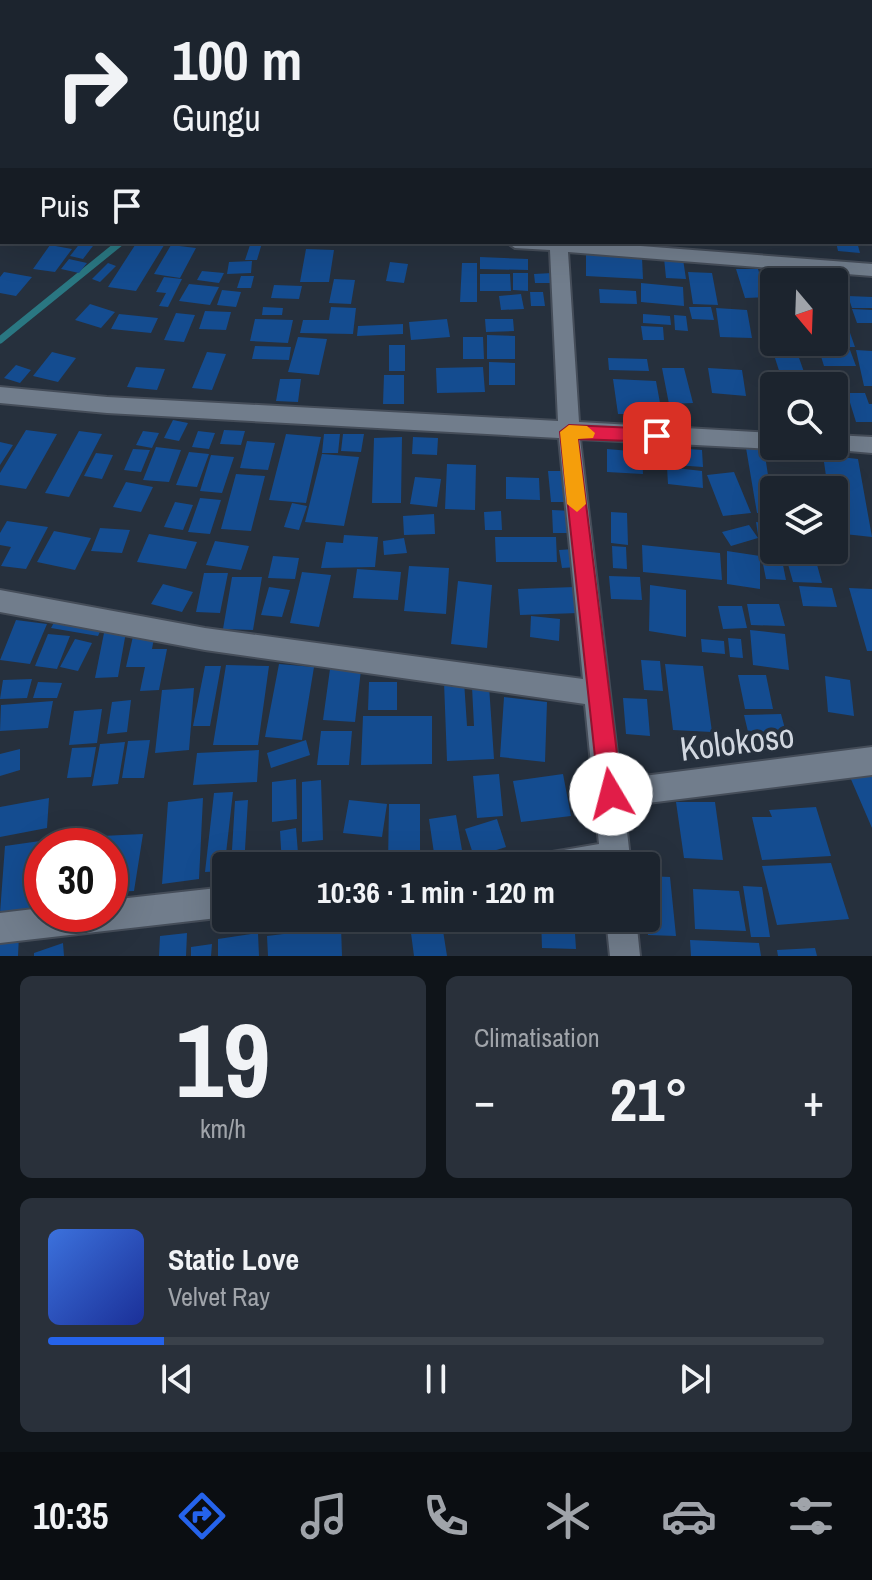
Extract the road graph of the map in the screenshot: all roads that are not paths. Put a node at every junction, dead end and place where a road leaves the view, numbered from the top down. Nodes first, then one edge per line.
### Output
1 (558, 244) edge
2 (570, 244) edge
3 (872, 270) edge
4 (0, 395) edge
5 (569, 432) junction
6 (760, 440) edge
7 (848, 444) edge
8 (872, 445) edge
9 (0, 601) edge
10 (597, 693) junction
11 (872, 761) edge
12 (611, 794) junction
13 (614, 852) edge
14 (212, 904) edge
15 (0, 928) edge
16 (622, 932) edge
17 (625, 956) edge

1 - 5 street
2 - 3 street
4 - 5 street
5 - 6 street
5 - 10 street
7 - 8 street
9 - 10 street
10 - 12 street
11 - 12 street, Kolokoso
12 - 13 street
14 - 15 street
16 - 17 street

